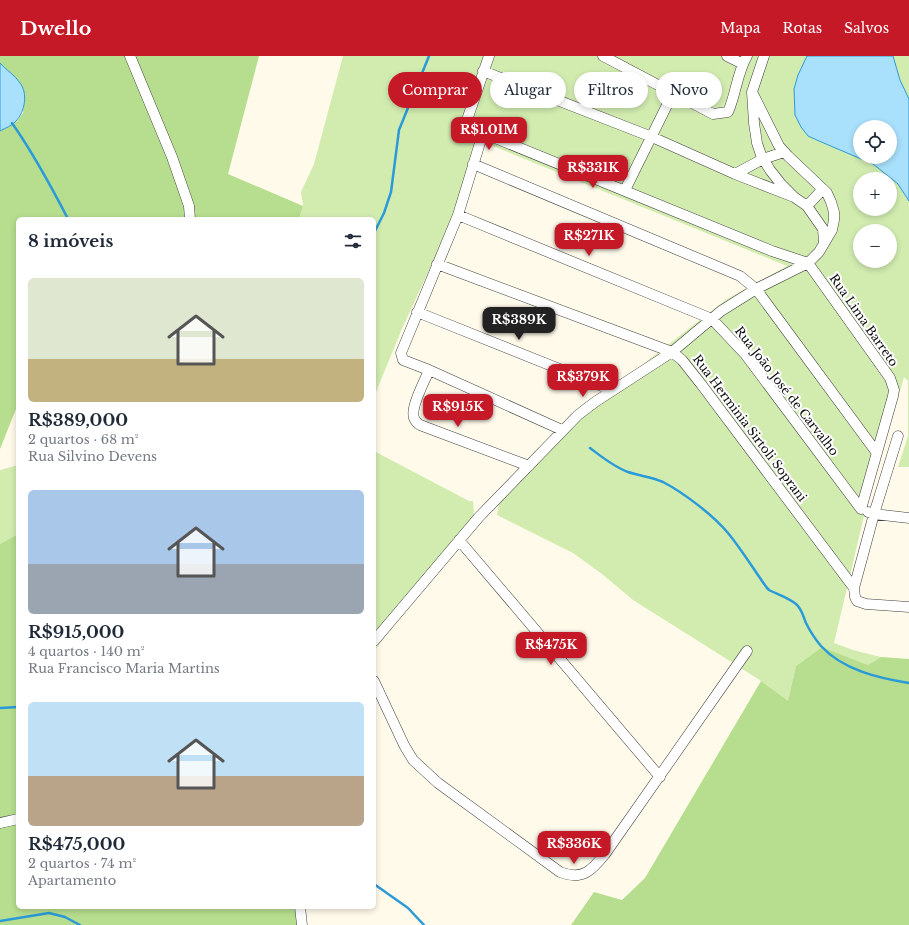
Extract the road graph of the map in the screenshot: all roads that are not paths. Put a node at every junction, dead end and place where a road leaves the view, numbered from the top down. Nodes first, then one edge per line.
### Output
1 (130, 56) edge
2 (489, 56) edge
3 (603, 56) edge
4 (727, 56) edge
5 (764, 56) edge
6 (745, 60) edge
7 (483, 71) junction
8 (656, 85) edge
9 (752, 92) junction
10 (666, 108) edge
11 (701, 108) edge
12 (483, 132) junction
13 (652, 137) junction
14 (784, 152) junction
15 (763, 159) junction
16 (473, 164) junction
17 (735, 174) junction
18 (823, 189) junction
19 (625, 190) junction
20 (794, 197) junction
21 (807, 206) junction
22 (458, 215) junction
23 (190, 217) edge
24 (824, 242) junction
25 (808, 263) junction
26 (438, 264) junction
27 (756, 289) junction
28 (417, 312) junction
29 (712, 318) junction
30 (672, 352) junction
31 (429, 370) junction
32 (612, 390) junction
33 (562, 430) junction
34 (898, 436) dead end
35 (877, 453) junction
36 (529, 466) junction
37 (861, 509) junction
38 (874, 514) junction
39 (909, 518) edge
40 (459, 540) junction
41 (854, 588) junction
42 (909, 607) edge
43 (376, 639) edge
44 (747, 651) dead end
45 (376, 685) edge
46 (660, 778) junction
47 (16, 819) edge
48 (0, 823) edge
49 (300, 909) edge
50 (302, 925) edge

1 - 23 street
2 - 7 street
3 - 8 street
4 - 6 street
5 - 9 street
6 - 11 street
7 - 12 street
7 - 13 street
9 - 14 street
9 - 15 street
10 - 13 street
12 - 16 street
12 - 19 street
13 - 17 street
13 - 19 street
14 - 15 street
14 - 18 street
15 - 17 street
15 - 20 street
16 - 22 street
16 - 27 street
17 - 20 street
18 - 21 street
18 - 24 street
19 - 25 street
20 - 21 street
21 - 24 street
22 - 26 street
22 - 29 street, Rua João José de Carvalho
24 - 25 street
25 - 27 street
25 - 35 street, Rua Lima Barreto
26 - 28 street
26 - 30 street, Rua Herminia Sirtoli Soprani
27 - 29 street
27 - 35 street
28 - 31 street
28 - 32 street
29 - 30 street
29 - 37 street, Rua João José de Carvalho
30 - 32 street
30 - 41 street, Rua Herminia Sirtoli Soprani
31 - 33 street
31 - 36 street
32 - 33 street
33 - 36 street
34 - 38 street
35 - 37 street, Rua Lima Barreto
36 - 40 street
37 - 38 street
38 - 39 street
38 - 41 street
40 - 43 street
40 - 46 street
41 - 42 street
44 - 46 street
45 - 46 street
47 - 48 street
49 - 50 street

